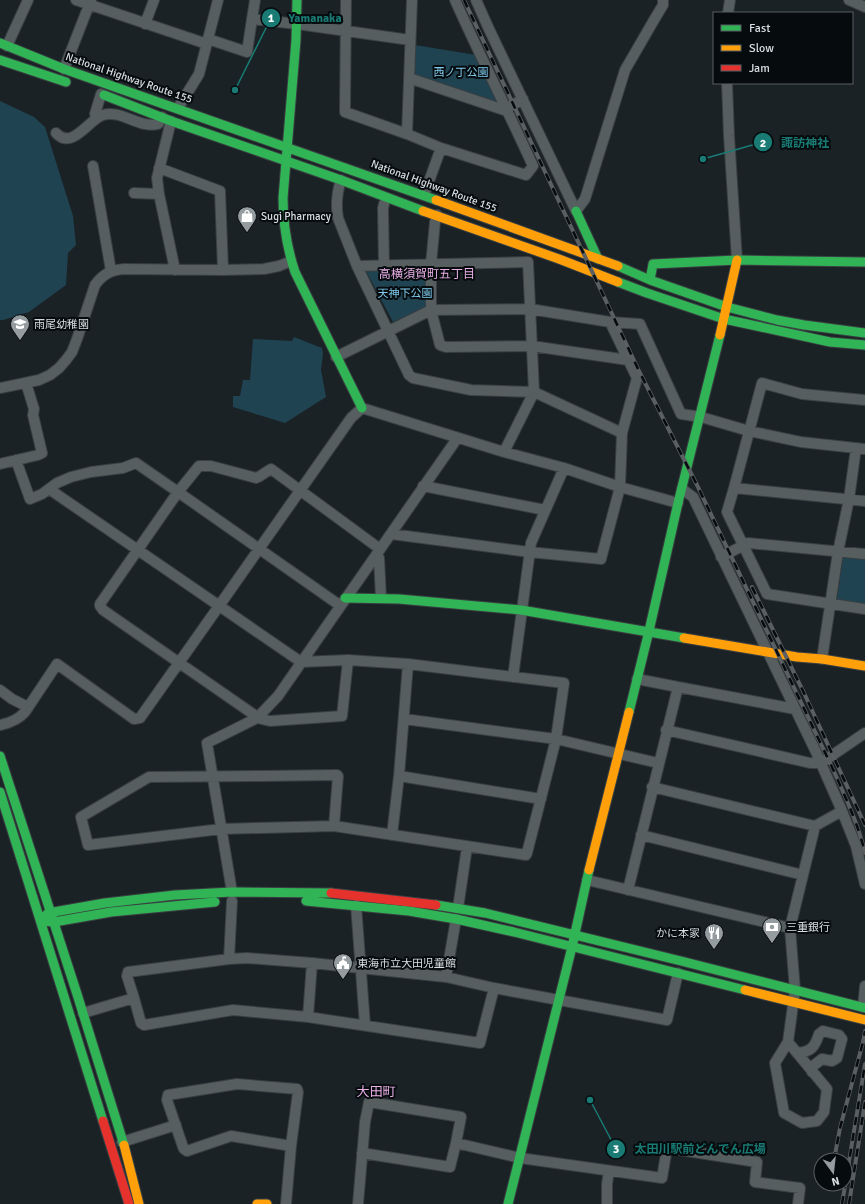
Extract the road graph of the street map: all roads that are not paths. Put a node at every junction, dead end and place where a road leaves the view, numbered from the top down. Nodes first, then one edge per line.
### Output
1 (28, 0) edge
2 (76, 0) edge
3 (154, 0) edge
4 (218, 0) edge
5 (255, 0) edge
6 (297, 0) edge
7 (346, 0) edge
8 (412, 0) edge
9 (455, 0) edge
10 (476, 0) edge
11 (663, 0) edge
12 (730, 0) edge
13 (849, 0) edge
14 (90, 3) edge
15 (865, 7) edge
16 (728, 12) edge
17 (252, 19) junction
18 (145, 24) junction
19 (297, 24) junction
20 (346, 31) junction
21 (410, 40) junction
22 (208, 41) junction
23 (3, 45) edge
24 (0, 60) edge
25 (64, 69) junction
26 (409, 78) junction
27 (727, 84) edge
28 (75, 85) dead end
29 (98, 93) joint
30 (523, 99) junction
31 (178, 108) junction
32 (507, 108) junction
33 (97, 117) junction
34 (167, 119) junction
35 (56, 133) dead end
36 (407, 134) junction
37 (287, 147) junction
38 (441, 148) junction
39 (286, 161) junction
40 (93, 166) dead end
41 (159, 168) junction
42 (341, 180) junction
43 (134, 193) dead end
44 (159, 194) junction
45 (424, 196) junction
46 (384, 204) dead end
47 (576, 211) junction
48 (437, 215) junction
49 (598, 259) junction
50 (737, 260) junction
51 (291, 261) junction
52 (865, 262) edge
53 (431, 264) junction
54 (384, 265) junction
55 (357, 266) junction
56 (175, 270) junction
57 (223, 270) junction
58 (111, 271) junction
59 (650, 280) junction
60 (727, 306) junction
61 (431, 310) junction
62 (530, 310) junction
63 (724, 319) junction
64 (610, 322) junction
65 (387, 331) junction
66 (865, 333) edge
67 (865, 345) edge
68 (532, 346) junction
69 (336, 357) junction
70 (628, 360) junction
71 (26, 383) junction
72 (0, 388) edge
73 (534, 392) junction
74 (865, 400) edge
75 (362, 408) junction
76 (700, 417) junction
77 (749, 431) junction
78 (622, 433) junction
79 (456, 437) junction
80 (860, 448) edge
81 (504, 452) junction
82 (16, 460) junction
83 (0, 464) edge
84 (564, 468) junction
85 (423, 486) junction
86 (620, 487) junction
87 (49, 488) junction
88 (734, 488) junction
89 (682, 489) junction
90 (300, 490) junction
91 (178, 492) junction
92 (849, 499) junction
93 (865, 501) edge
94 (678, 503) junction
95 (545, 510) junction
96 (390, 534) junction
97 (744, 546) junction
98 (259, 549) junction
99 (138, 550) junction
100 (529, 552) junction
101 (838, 552) junction
102 (379, 553) junction
103 (865, 554) edge
104 (721, 557) junction
105 (381, 598) junction
106 (343, 602) junction
107 (831, 604) junction
108 (219, 606) junction
109 (865, 609) edge
110 (521, 610) junction
111 (649, 631) junction
112 (766, 651) junction
113 (822, 659) junction
114 (348, 660) junction
115 (179, 662) junction
116 (301, 662) junction
117 (408, 664) junction
118 (865, 666) edge
119 (513, 677) junction
120 (637, 679) junction
121 (678, 687) junction
122 (0, 690) edge
123 (28, 707) junction
124 (795, 709) junction
125 (257, 718) junction
126 (404, 719) junction
127 (0, 725) edge
128 (666, 730) junction
129 (865, 733) edge
130 (556, 739) junction
131 (618, 754) junction
132 (0, 756) edge
133 (658, 763) junction
134 (821, 763) junction
135 (213, 776) junction
136 (399, 776) junction
137 (652, 788) junction
138 (0, 792) edge
139 (541, 799) junction
140 (842, 811) junction
141 (334, 826) junction
142 (815, 826) junction
143 (221, 829) junction
144 (392, 835) junction
145 (641, 835) junction
146 (467, 847) junction
147 (803, 875) junction
148 (587, 880) junction
149 (865, 884) edge
150 (628, 890) junction
151 (234, 898) junction
152 (250, 901) dead end
153 (356, 905) junction
154 (458, 908) junction
155 (51, 912) junction
156 (456, 919) junction
157 (41, 920) junction
158 (54, 922) junction
159 (790, 928) junction
160 (575, 935) junction
161 (572, 947) junction
162 (229, 959) junction
163 (312, 963) junction
164 (360, 968) junction
165 (678, 973) junction
166 (446, 976) junction
167 (865, 986) edge
168 (494, 988) junction
169 (795, 990) junction
170 (134, 998) junction
171 (559, 999) junction
172 (794, 1003) junction
173 (864, 1008) edge
174 (83, 1013) junction
175 (308, 1017) junction
176 (865, 1020) edge
177 (365, 1025) junction
178 (788, 1042) junction
179 (813, 1047) junction
180 (797, 1053) junction
181 (822, 1059) junction
182 (812, 1072) junction
183 (176, 1125) junction
184 (122, 1142) junction
185 (456, 1143) junction
186 (291, 1146) junction
187 (362, 1153) junction
188 (520, 1158) junction
189 (609, 1170) junction
190 (129, 1204) edge
191 (139, 1204) edge
192 (257, 1204) edge
193 (267, 1204) edge
194 (286, 1204) edge
195 (358, 1204) edge
196 (508, 1204) edge
197 (606, 1204) edge
198 (798, 1204) edge

1 - 23 street
2 - 14 street
3 - 18 street
4 - 22 street
5 - 17 street
6 - 19 main road
7 - 20 street
8 - 21 street
9 - 32 street
10 - 30 street
11 - 47 street
12 - 16 street
13 - 15 street
14 - 18 street
14 - 25 street
17 - 19 street
17 - 22 street
18 - 22 street
19 - 20 street
19 - 37 main road
20 - 21 street
20 - 36 street
21 - 26 street
22 - 31 street
23 - 25 main road, National Highway Route 155
24 - 28 main road
25 - 31 main road, National Highway Route 155
26 - 32 street
26 - 36 street
27 - 50 street
29 - 33 street
29 - 34 main road
30 - 32 street
30 - 47 street
31 - 37 main road, National Highway Route 155
32 - 38 street
33 - 34 street
33 - 35 street
34 - 39 main road
34 - 41 street
36 - 38 street
37 - 39 main road
37 - 45 main road, National Highway Route 155
38 - 45 street
39 - 42 main road
39 - 51 main road
40 - 58 street
41 - 44 street
41 - 57 street
42 - 48 main road
42 - 55 street
43 - 44 street
44 - 56 street
45 - 49 main road, National Highway Route 155
46 - 54 street
47 - 49 main road
48 - 53 street
48 - 63 main road
49 - 59 main road, National Highway Route 155
50 - 52 main road
50 - 59 main road
50 - 60 main road
51 - 57 street
51 - 69 main road
53 - 54 street
53 - 61 street
53 - 62 street
54 - 55 street
55 - 65 street
56 - 57 street
56 - 58 street
58 - 71 street
59 - 60 main road, National Highway Route 155
60 - 63 main road
60 - 66 main road, National Highway Route 155
61 - 62 street
61 - 65 street
61 - 68 street
62 - 64 street
62 - 68 street
63 - 67 main road
63 - 76 main road
64 - 70 street
64 - 76 street
65 - 69 street
65 - 73 street
68 - 70 street
68 - 73 street
69 - 75 main road
70 - 78 street
71 - 72 street
71 - 82 street
73 - 78 street
73 - 81 street
74 - 77 street
75 - 79 street
75 - 90 street
76 - 77 street
76 - 89 main road
77 - 80 street
77 - 88 street
78 - 86 street
79 - 81 street
79 - 85 street
80 - 92 street
81 - 84 street
82 - 83 street
82 - 87 street
84 - 86 street
84 - 95 street
85 - 95 street
85 - 96 street
86 - 94 street
86 - 100 street
87 - 91 street
87 - 99 street
88 - 92 street
88 - 97 street
89 - 94 main road
89 - 104 street
90 - 91 street
90 - 98 street
90 - 102 street
91 - 98 street
91 - 99 street
92 - 93 street
92 - 101 street
94 - 111 main road
95 - 100 street
96 - 100 street
96 - 102 street
97 - 101 street
97 - 104 street
97 - 107 street
98 - 106 street
98 - 108 street
99 - 108 street
99 - 115 street
100 - 110 street
101 - 103 street
101 - 107 street
102 - 105 street
102 - 106 street
104 - 112 street
105 - 106 main road
105 - 110 main road
106 - 116 street
107 - 109 street
107 - 113 street
108 - 115 street
108 - 116 street
110 - 111 main road
110 - 119 street
111 - 112 main road
111 - 120 main road
112 - 113 main road
112 - 124 street
113 - 118 main road
114 - 116 street
114 - 117 street
114 - 125 street
115 - 123 street
115 - 125 street
116 - 125 street
117 - 119 street
117 - 126 street
119 - 130 street
120 - 121 street
120 - 131 main road
121 - 124 street
121 - 128 street
122 - 123 street
123 - 127 street
124 - 134 street
125 - 135 street
126 - 130 street
126 - 136 street
128 - 133 street
128 - 134 street
129 - 134 street
130 - 131 street
130 - 139 street
131 - 133 street
131 - 148 main road
132 - 155 main road
133 - 137 street
134 - 140 street
135 - 141 street
135 - 143 street
135 - 143 street
136 - 139 street
136 - 144 street
137 - 142 street
137 - 145 street
138 - 157 main road
139 - 146 street
140 - 142 street
140 - 149 street
141 - 143 street
141 - 144 street
142 - 147 street
143 - 151 street
144 - 146 street
145 - 147 street
145 - 150 street
146 - 154 street
147 - 159 street
148 - 150 street
148 - 160 main road
150 - 159 street
151 - 154 main road
151 - 155 main road
151 - 158 main road
151 - 162 street
152 - 153 main road
153 - 156 main road
153 - 164 street
154 - 160 main road
155 - 157 main road
155 - 158 main road
156 - 161 main road
156 - 166 street
157 - 158 main road
157 - 190 main road
158 - 174 main road
159 - 169 street
160 - 161 main road
160 - 169 main road
161 - 165 main road
161 - 171 main road
162 - 163 street
162 - 170 street
163 - 164 street
163 - 175 street
164 - 166 street
164 - 177 street
165 - 171 street
165 - 172 main road
166 - 168 street
167 - 173 street
168 - 171 street
168 - 177 street
169 - 172 street
169 - 173 main road
170 - 174 street
170 - 175 street
171 - 188 main road
172 - 176 main road
172 - 178 street
174 - 184 main road
175 - 177 street
178 - 180 street
178 - 182 street
179 - 180 street
179 - 181 street
179 - 181 street
180 - 182 street
181 - 182 street
183 - 184 street
183 - 186 street
183 - 186 street
184 - 191 main road
185 - 187 street
185 - 187 street
185 - 188 street
186 - 194 street
187 - 195 street
188 - 189 street
188 - 196 main road
189 - 197 street
189 - 198 street
192 - 193 main road

